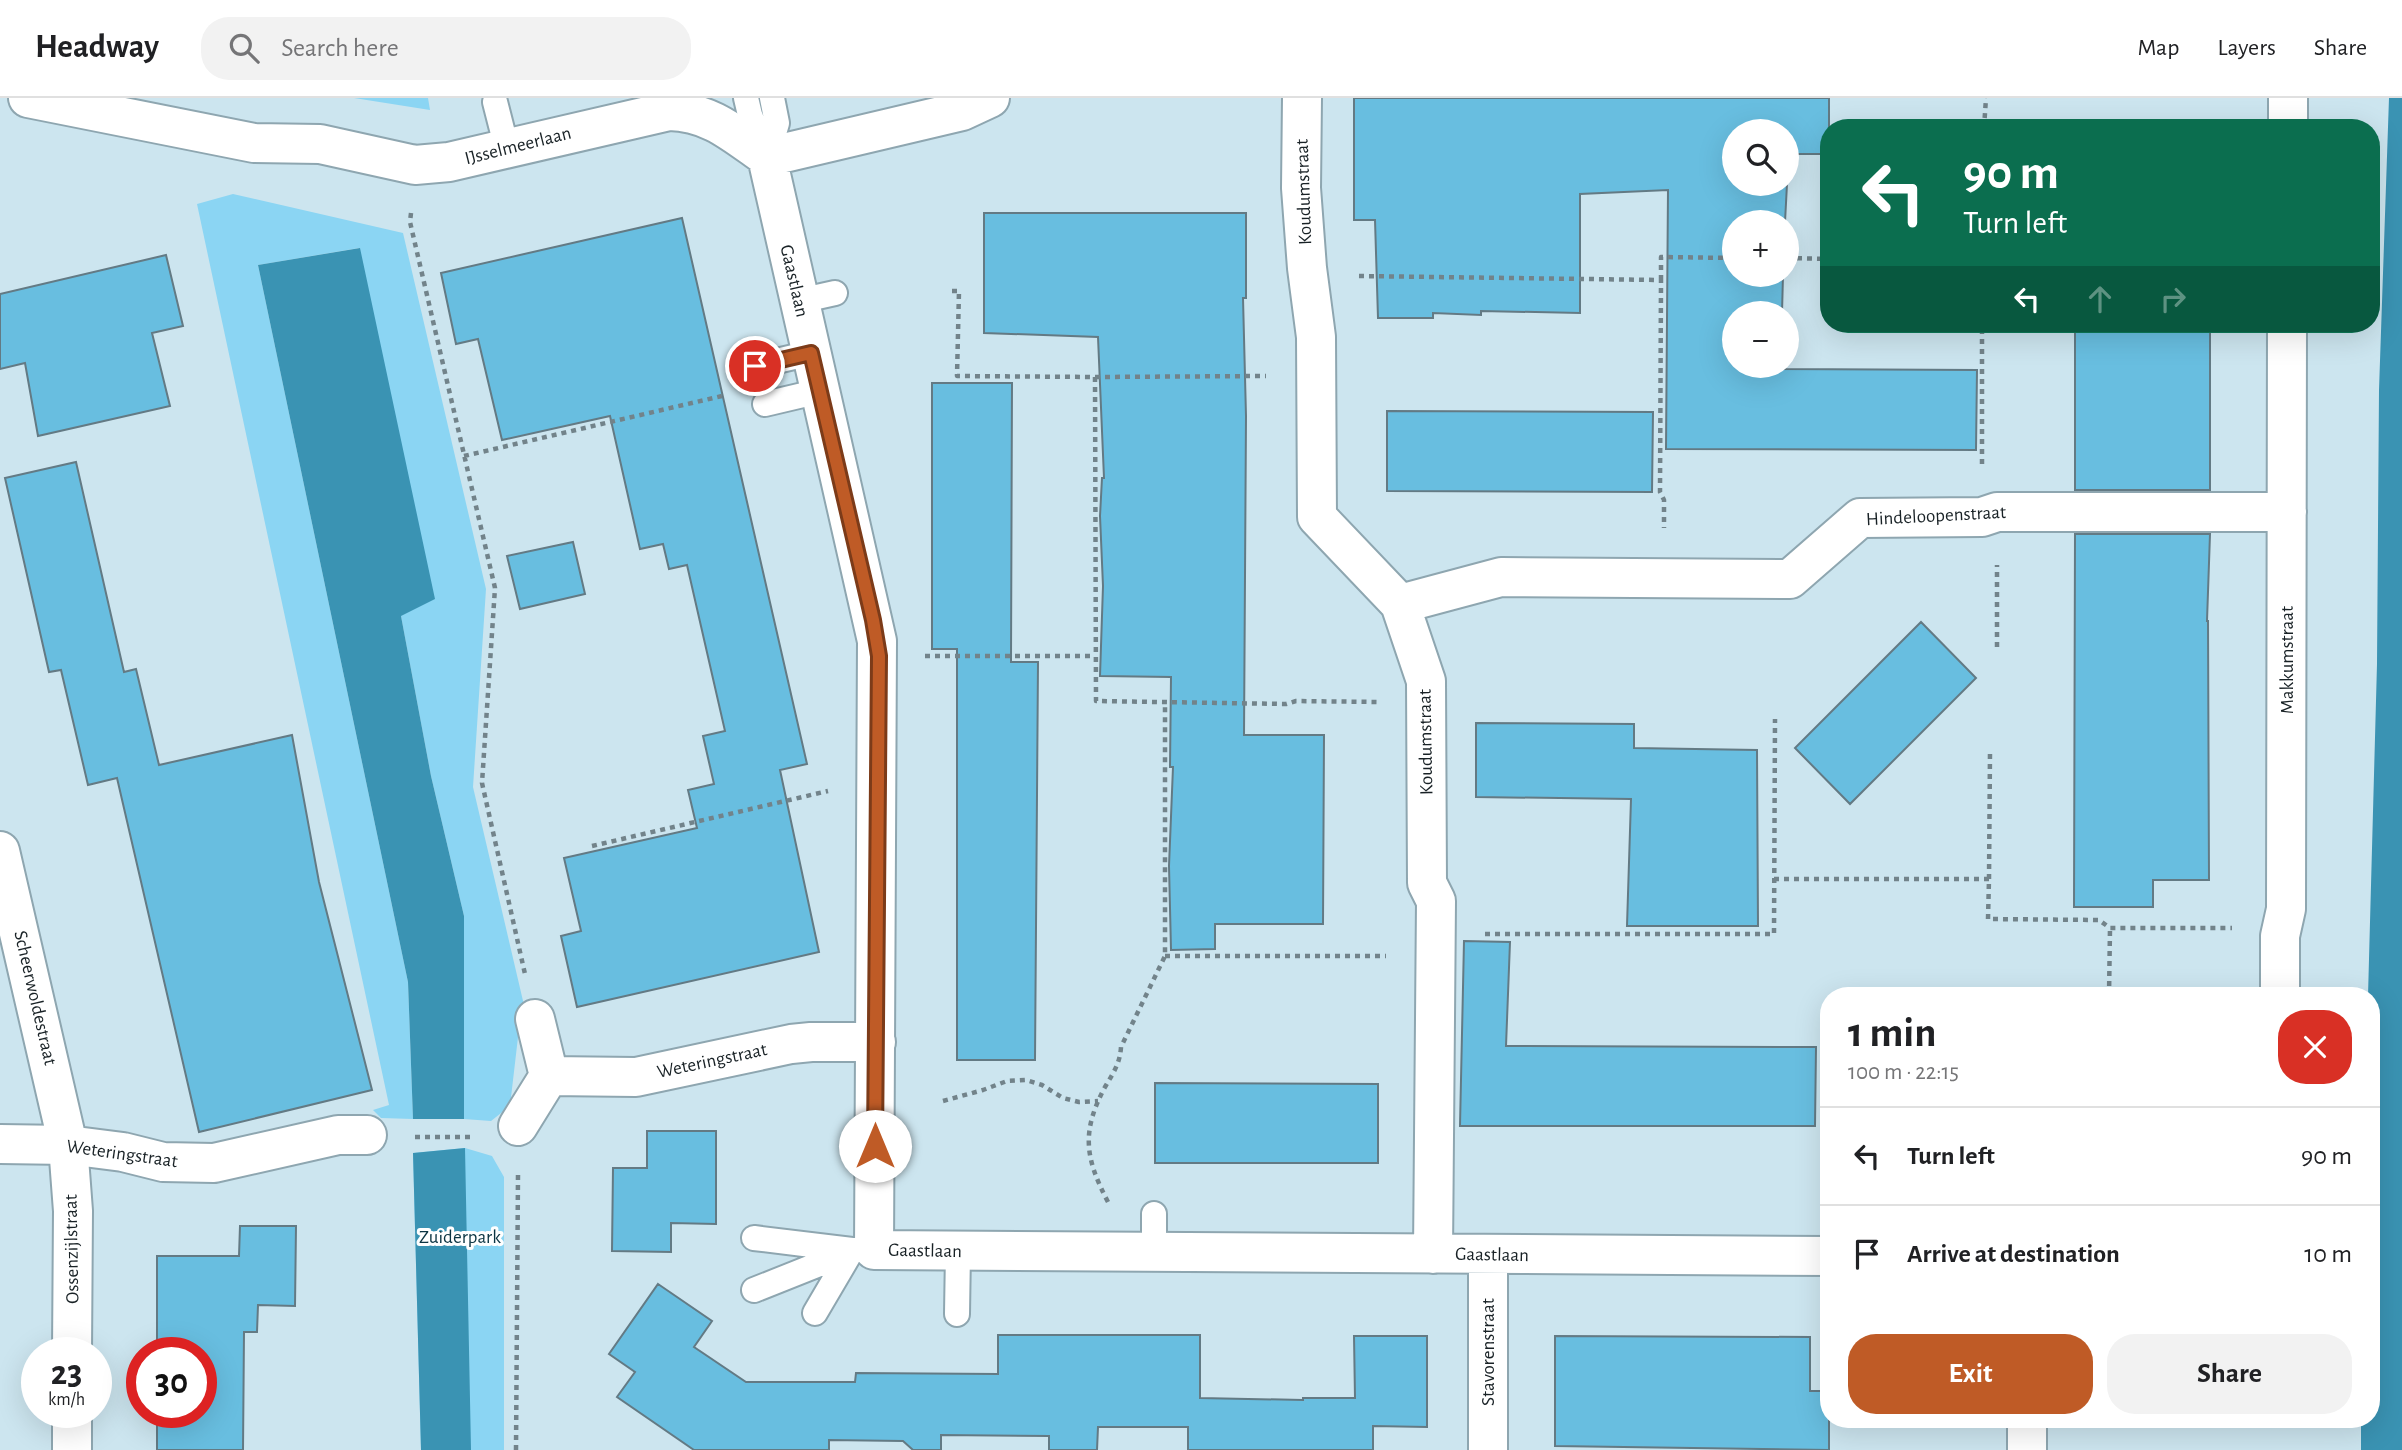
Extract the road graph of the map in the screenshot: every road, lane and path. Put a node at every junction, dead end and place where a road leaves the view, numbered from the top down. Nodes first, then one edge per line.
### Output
1 (28, 98) edge
2 (746, 98) edge
3 (772, 98) edge
4 (1302, 98) edge
5 (1986, 98) edge
6 (2288, 98) edge
7 (976, 101) edge
8 (495, 102) dead end
9 (1985, 119) edge
10 (2288, 119) edge
11 (507, 149) junction
12 (767, 157) junction
13 (411, 203) dead end
14 (1722, 258) edge
15 (1799, 258) edge
16 (1820, 259) edge
17 (1368, 276) dead end
18 (1661, 280) junction
19 (952, 291) dead end
20 (1982, 333) edge
21 (2287, 333) edge
22 (811, 353) junction
23 (755, 366) dead end
24 (1266, 376) dead end
25 (1096, 377) junction
26 (820, 391) junction
27 (723, 396) dead end
28 (765, 404) dead end
29 (464, 456) junction
30 (1982, 478) dead end
31 (2287, 512) junction
32 (1664, 538) dead end
33 (1997, 557) dead end
34 (1400, 604) junction
35 (1997, 647) dead end
36 (931, 656) dead end
37 (1095, 656) junction
38 (1381, 702) dead end
39 (1165, 703) junction
40 (1775, 719) dead end
41 (1990, 752) dead end
42 (837, 789) dead end
43 (592, 845) dead end
44 (0, 851) edge
45 (1774, 879) junction
46 (1989, 879) junction
47 (2110, 928) junction
48 (2282, 928) junction
49 (1471, 934) dead end
50 (1165, 956) junction
51 (1394, 956) dead end
52 (2109, 987) edge
53 (2280, 987) edge
54 (535, 1019) joint
55 (876, 1042) junction
56 (549, 1076) junction
57 (943, 1101) dead end
58 (1098, 1101) junction
59 (518, 1126) dead end
60 (367, 1135) dead end
61 (413, 1137) dead end
62 (477, 1137) dead end
63 (0, 1144) edge
64 (68, 1144) junction
65 (518, 1172) dead end
66 (1109, 1203) dead end
67 (1154, 1214) dead end
68 (754, 1238) dead end
69 (863, 1250) junction
70 (958, 1251) junction
71 (1154, 1253) junction
72 (1433, 1254) junction
73 (1489, 1255) junction
74 (1820, 1256) edge
75 (754, 1290) dead end
76 (816, 1313) dead end
77 (957, 1314) dead end
78 (72, 1337) edge
79 (72, 1428) edge
80 (2027, 1428) edge
81 (72, 1450) edge
82 (516, 1450) edge
83 (1488, 1450) edge
84 (2027, 1450) edge

1 - 11 street, IJsselmeerlaan
2 - 12 lane
3 - 12 lane
4 - 34 street, Koudumstraat
5 - 9 path
6 - 10 street
7 - 12 street
8 - 11 lane
11 - 12 street, IJsselmeerlaan
12 - 22 street, Gaastlaan
13 - 29 path
14 - 18 path
15 - 16 path
17 - 18 path
18 - 32 path
19 - 25 path
20 - 30 path
21 - 31 street, Makkumstraat
22 - 23 lane
22 - 26 street, Gaastlaan
24 - 25 path
25 - 37 path
26 - 28 lane
26 - 55 street, Gaastlaan
27 - 29 path
29 - 54 path
31 - 34 street, Hindeloopenstraat
31 - 48 street, Makkumstraat
33 - 35 path
34 - 72 street, Koudumstraat
36 - 37 path
37 - 39 path
38 - 39 path
39 - 50 path
40 - 45 path
41 - 46 path
42 - 43 path
44 - 64 street, Scheerwoldestraat
45 - 46 path
45 - 49 path
46 - 47 path
47 - 48 path
47 - 52 path
48 - 53 street, Makkumstraat
50 - 51 path
50 - 58 path
54 - 56 street
55 - 56 street, Weteringstraat
55 - 69 street, Gaastlaan
56 - 59 street
57 - 58 path
58 - 66 path
60 - 64 street, Weteringstraat
61 - 62 path
63 - 64 street, Weteringstraat
64 - 78 street, Ossenzijlstraat
65 - 82 path
67 - 71 lane
68 - 69 lane
69 - 70 street, Gaastlaan
69 - 75 lane
69 - 76 lane
70 - 71 street, Gaastlaan
70 - 77 lane
71 - 72 street, Gaastlaan
72 - 73 street, Gaastlaan
73 - 74 street, Gaastlaan
73 - 83 street, Stavorenstraat
79 - 81 street
80 - 84 street

